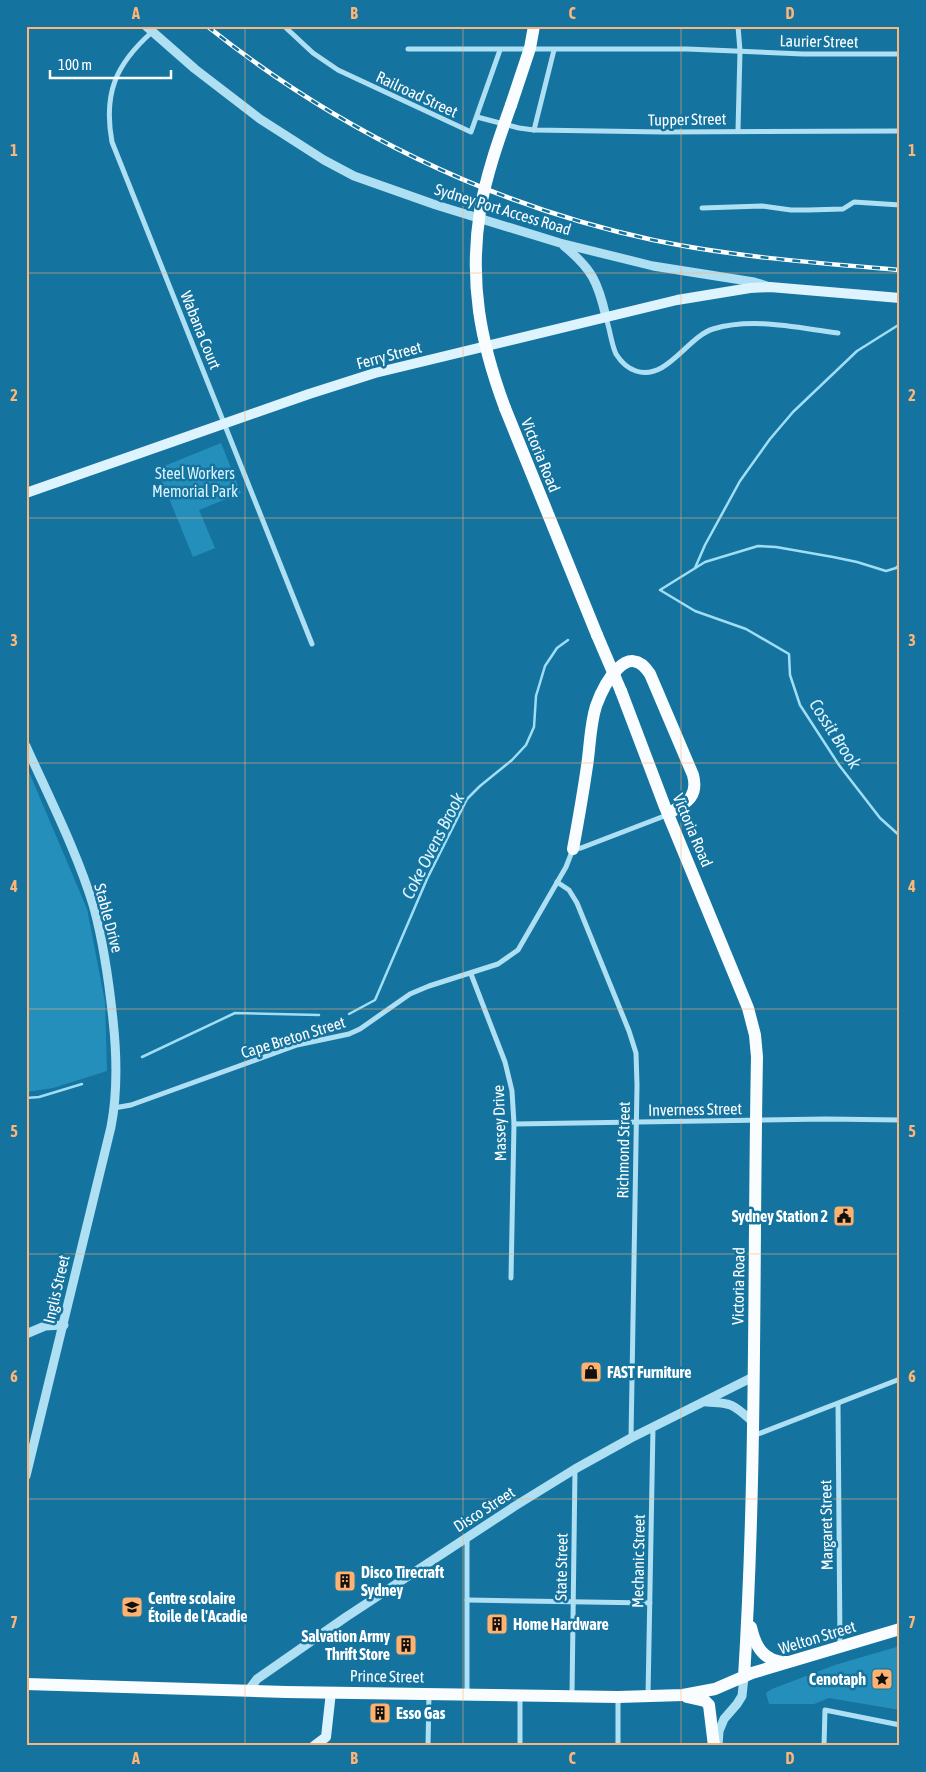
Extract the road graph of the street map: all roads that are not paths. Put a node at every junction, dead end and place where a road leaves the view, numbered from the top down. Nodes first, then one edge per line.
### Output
1 (284, 26) edge
2 (534, 26) edge
3 (738, 26) edge
4 (149, 29) edge
5 (530, 48) junction
6 (408, 49) dead end
7 (500, 50) junction
8 (554, 50) junction
9 (740, 51) junction
10 (900, 54) edge
11 (477, 117) junction
12 (534, 130) junction
13 (738, 130) junction
14 (900, 131) edge
15 (900, 205) edge
16 (702, 208) dead end
17 (560, 243) junction
18 (770, 287) junction
19 (900, 298) edge
20 (606, 317) junction
21 (838, 334) dead end
22 (226, 424) junction
23 (26, 494) edge
24 (312, 644) dead end
25 (26, 746) edge
26 (668, 814) junction
27 (573, 849) junction
28 (557, 882) junction
29 (471, 974) junction
30 (114, 1108) junction
31 (756, 1120) junction
32 (900, 1120) edge
33 (636, 1122) junction
34 (514, 1124) junction
35 (511, 1278) dead end
36 (64, 1325) junction
37 (26, 1334) edge
38 (753, 1377) junction
39 (900, 1379) edge
40 (703, 1402) junction
41 (838, 1404) junction
42 (753, 1422) junction
43 (653, 1427) junction
44 (753, 1437) junction
45 (631, 1438) junction
46 (574, 1469) junction
47 (26, 1476) edge
48 (467, 1538) junction
49 (467, 1600) junction
50 (573, 1602) junction
51 (650, 1603) junction
52 (748, 1614) junction
53 (900, 1629) edge
54 (840, 1646) junction
55 (790, 1662) junction
56 (744, 1676) junction
57 (26, 1678) edge
58 (26, 1684) edge
59 (42, 1685) junction
60 (248, 1691) junction
61 (331, 1692) junction
62 (429, 1693) junction
63 (467, 1694) junction
64 (520, 1695) junction
65 (572, 1695) junction
66 (682, 1695) junction
67 (618, 1696) junction
68 (648, 1696) junction
69 (900, 1725) edge
70 (326, 1741) edge
71 (314, 1746) edge
72 (428, 1746) edge
73 (520, 1746) edge
74 (618, 1746) edge
75 (714, 1746) edge
76 (718, 1746) edge
77 (824, 1746) edge

1 - 11 street, Railroad Street
2 - 5 main road, Victoria Road
3 - 9 street
4 - 17 street, Sydney Port Access Road
4 - 22 street, Wabana Court
5 - 7 street, Laurier Street
5 - 8 street, Laurier Street
5 - 26 main road, Victoria Road, bridge
6 - 7 street, Laurier Street
7 - 11 street, Railroad Street
8 - 9 street, Laurier Street
8 - 12 street
9 - 10 street, Laurier Street
9 - 13 street
11 - 12 street, Tupper Street
12 - 13 street, Tupper Street
13 - 14 street, Tupper Street
15 - 16 street
17 - 18 street, Sydney Port Access Road
17 - 20 street
18 - 19 main road, Sydney Port Access Road
18 - 20 main road, Ferry Street
20 - 21 street
20 - 22 main road, Ferry Street
22 - 23 main road, Ferry Street
22 - 24 street, Wabana Court
25 - 30 street, Stable Drive
26 - 27 street
26 - 27 main road
26 - 31 main road, Victoria Road
27 - 28 street, Cape Breton Street
28 - 29 street, Cape Breton Street
28 - 33 street, Richmond Street
29 - 30 street, Cape Breton Street
29 - 34 street, Massey Drive
30 - 36 street, Inglis Street
31 - 32 street, Inverness Street
31 - 33 street, Inverness Street
31 - 38 main road, Victoria Road
33 - 34 street, Inverness Street
33 - 45 street, Richmond Street
34 - 35 street, Massey Drive
36 - 37 street
36 - 47 street, Inglis Street
38 - 40 street, Disco Street
38 - 42 main road, Victoria Road
39 - 41 street
40 - 42 street
40 - 43 street, Disco Street
41 - 44 street
41 - 54 street, Margaret Street
42 - 44 main road, Victoria Road
43 - 45 street, Disco Street
43 - 51 street, Mechanic Street
44 - 52 main road, Victoria Road
45 - 46 street, Disco Street
46 - 48 street, Disco Street
46 - 50 street, State Street
48 - 49 street
48 - 60 street, Disco Street
49 - 50 street
49 - 63 street
50 - 51 street
50 - 65 street, State Street
51 - 68 street, Mechanic Street
52 - 55 main road
52 - 56 main road, Victoria Road
53 - 54 main road, Welton Street
54 - 55 main road, Welton Street
55 - 56 main road, Welton Street
56 - 66 main road, Prince Street
56 - 76 street
57 - 59 main road
58 - 59 main road, Prince Street
59 - 60 main road, Prince Street
60 - 61 main road, Prince Street
61 - 62 main road, Prince Street
61 - 70 main road
62 - 63 main road, Prince Street
62 - 72 street
63 - 64 main road, Prince Street
64 - 65 main road, Prince Street
64 - 73 street
65 - 67 main road, Prince Street
66 - 68 main road, Prince Street
66 - 75 main road
67 - 68 main road, Prince Street
67 - 74 street
69 - 77 street
70 - 71 main road

